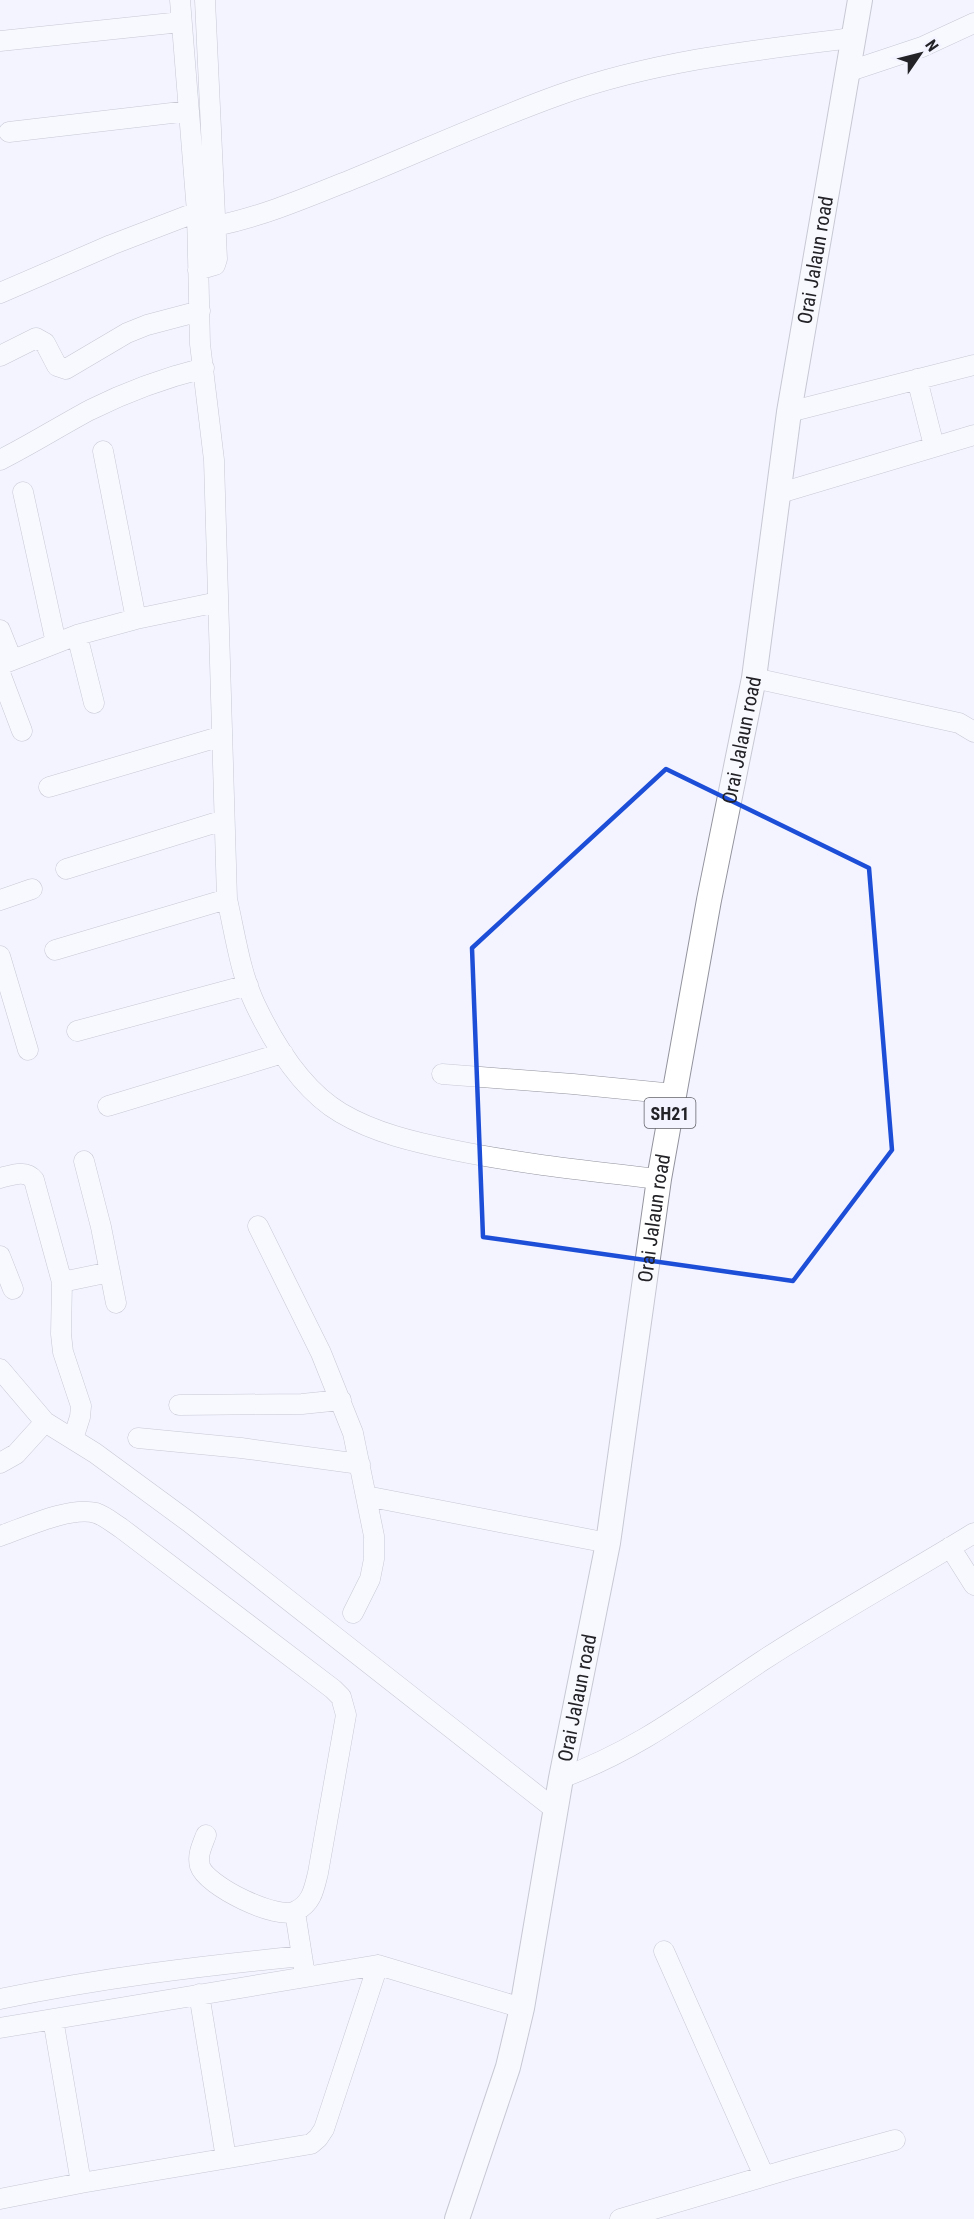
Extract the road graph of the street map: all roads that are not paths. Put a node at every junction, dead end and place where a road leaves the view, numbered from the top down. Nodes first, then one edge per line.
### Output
1 (180, 0) edge
2 (206, 0) edge
3 (860, 0) edge
4 (182, 22) junction
5 (974, 23) edge
6 (853, 38) junction
7 (0, 41) edge
8 (847, 72) junction
9 (189, 111) junction
10 (9, 132) dead end
11 (197, 212) junction
12 (216, 226) junction
13 (207, 268) junction
14 (0, 293) edge
15 (200, 311) junction
16 (0, 356) edge
17 (974, 365) edge
18 (204, 368) junction
19 (917, 379) junction
20 (789, 412) junction
21 (974, 435) edge
22 (934, 446) junction
23 (103, 451) dead end
24 (0, 460) edge
25 (23, 492) dead end
26 (777, 494) junction
27 (218, 602) junction
28 (136, 619) junction
29 (0, 630) edge
30 (77, 635) junction
31 (56, 643) junction
32 (4, 666) edge
33 (754, 678) junction
34 (94, 703) dead end
35 (22, 731) dead end
36 (974, 732) edge
37 (222, 736) junction
38 (49, 787) dead end
39 (224, 820) junction
40 (66, 869) dead end
41 (32, 889) dead end
42 (227, 899) junction
43 (0, 900) edge
44 (55, 950) dead end
45 (0, 956) edge
46 (248, 985) junction
47 (77, 1031) dead end
48 (28, 1050) dead end
49 (283, 1053) junction
50 (442, 1074) dead end
51 (674, 1094) junction
52 (108, 1106) dead end
53 (84, 1161) dead end
54 (0, 1178) edge
55 (659, 1179) junction
56 (258, 1226) dead end
57 (0, 1256) edge
58 (110, 1272) junction
59 (62, 1282) junction
60 (13, 1289) dead end
61 (116, 1303) dead end
62 (0, 1369) edge
63 (341, 1400) junction
64 (179, 1405) dead end
65 (45, 1422) junction
66 (138, 1438) dead end
67 (73, 1439) junction
68 (0, 1463) edge
69 (360, 1464) junction
70 (366, 1496) junction
71 (974, 1533) edge
72 (0, 1536) edge
73 (608, 1543) junction
74 (950, 1548) junction
75 (974, 1585) edge
76 (353, 1613) dead end
77 (561, 1778) junction
78 (557, 1811) junction
79 (206, 1835) dead end
80 (295, 1912) junction
81 (664, 1951) dead end
82 (302, 1956) junction
83 (378, 1965) junction
84 (306, 1976) junction
85 (199, 1994) junction
86 (0, 1999) edge
87 (522, 2008) junction
88 (53, 2019) junction
89 (0, 2028) edge
90 (895, 2140) dead end
91 (226, 2158) junction
92 (764, 2176) junction
93 (81, 2183) junction
94 (0, 2199) edge
95 (458, 2219) edge
96 (620, 2219) edge

1 - 4 street
2 - 12 street
3 - 6 main road, Orai Jalaun road / SH21
4 - 7 street
4 - 9 street
5 - 8 street
6 - 8 main road, Orai Jalaun road / SH21
6 - 12 street
8 - 20 main road, Orai Jalaun road / SH21
9 - 10 street
9 - 11 street
11 - 13 street
11 - 14 street
12 - 13 street
13 - 15 street
15 - 16 street
15 - 18 street
17 - 19 street
18 - 24 street
18 - 27 street
19 - 20 street
19 - 22 street
20 - 26 main road, Orai Jalaun road / SH21
21 - 22 street
22 - 26 street
23 - 28 street
25 - 31 street
26 - 33 main road, Orai Jalaun road / SH21
27 - 28 street
27 - 37 street
28 - 30 street
29 - 32 street
30 - 31 street
30 - 34 street
31 - 32 street
32 - 35 street
33 - 36 street
33 - 51 main road, Orai Jalaun road / SH21
37 - 38 street
37 - 39 street
39 - 40 street
39 - 42 street
41 - 43 street
42 - 44 street
42 - 46 street
45 - 48 street
46 - 47 street
46 - 49 street
49 - 52 street
49 - 55 street
50 - 51 street
51 - 55 main road, Orai Jalaun road / SH21
53 - 58 street
54 - 59 street
55 - 73 main road, Orai Jalaun road / SH21
56 - 63 street
57 - 60 street
58 - 59 street
58 - 61 street
59 - 67 street
62 - 65 street
63 - 64 street
63 - 69 street
65 - 67 street
65 - 68 street
66 - 69 street
67 - 78 street
69 - 70 street
70 - 73 street
70 - 76 street
71 - 74 street
72 - 80 street
73 - 77 main road, Orai Jalaun road / SH21
74 - 75 street
74 - 77 street
77 - 78 main road, Orai Jalaun road / SH21
78 - 87 main road, Orai Jalaun road / SH21
79 - 80 street
80 - 82 street
81 - 92 street
82 - 84 street
82 - 86 street
83 - 84 street
83 - 87 street
83 - 91 street
84 - 85 street
85 - 88 street
85 - 91 street
87 - 95 main road, Orai Jalaun road / SH21
88 - 89 street
88 - 93 street
90 - 92 street
91 - 93 street
92 - 96 street
93 - 94 street

